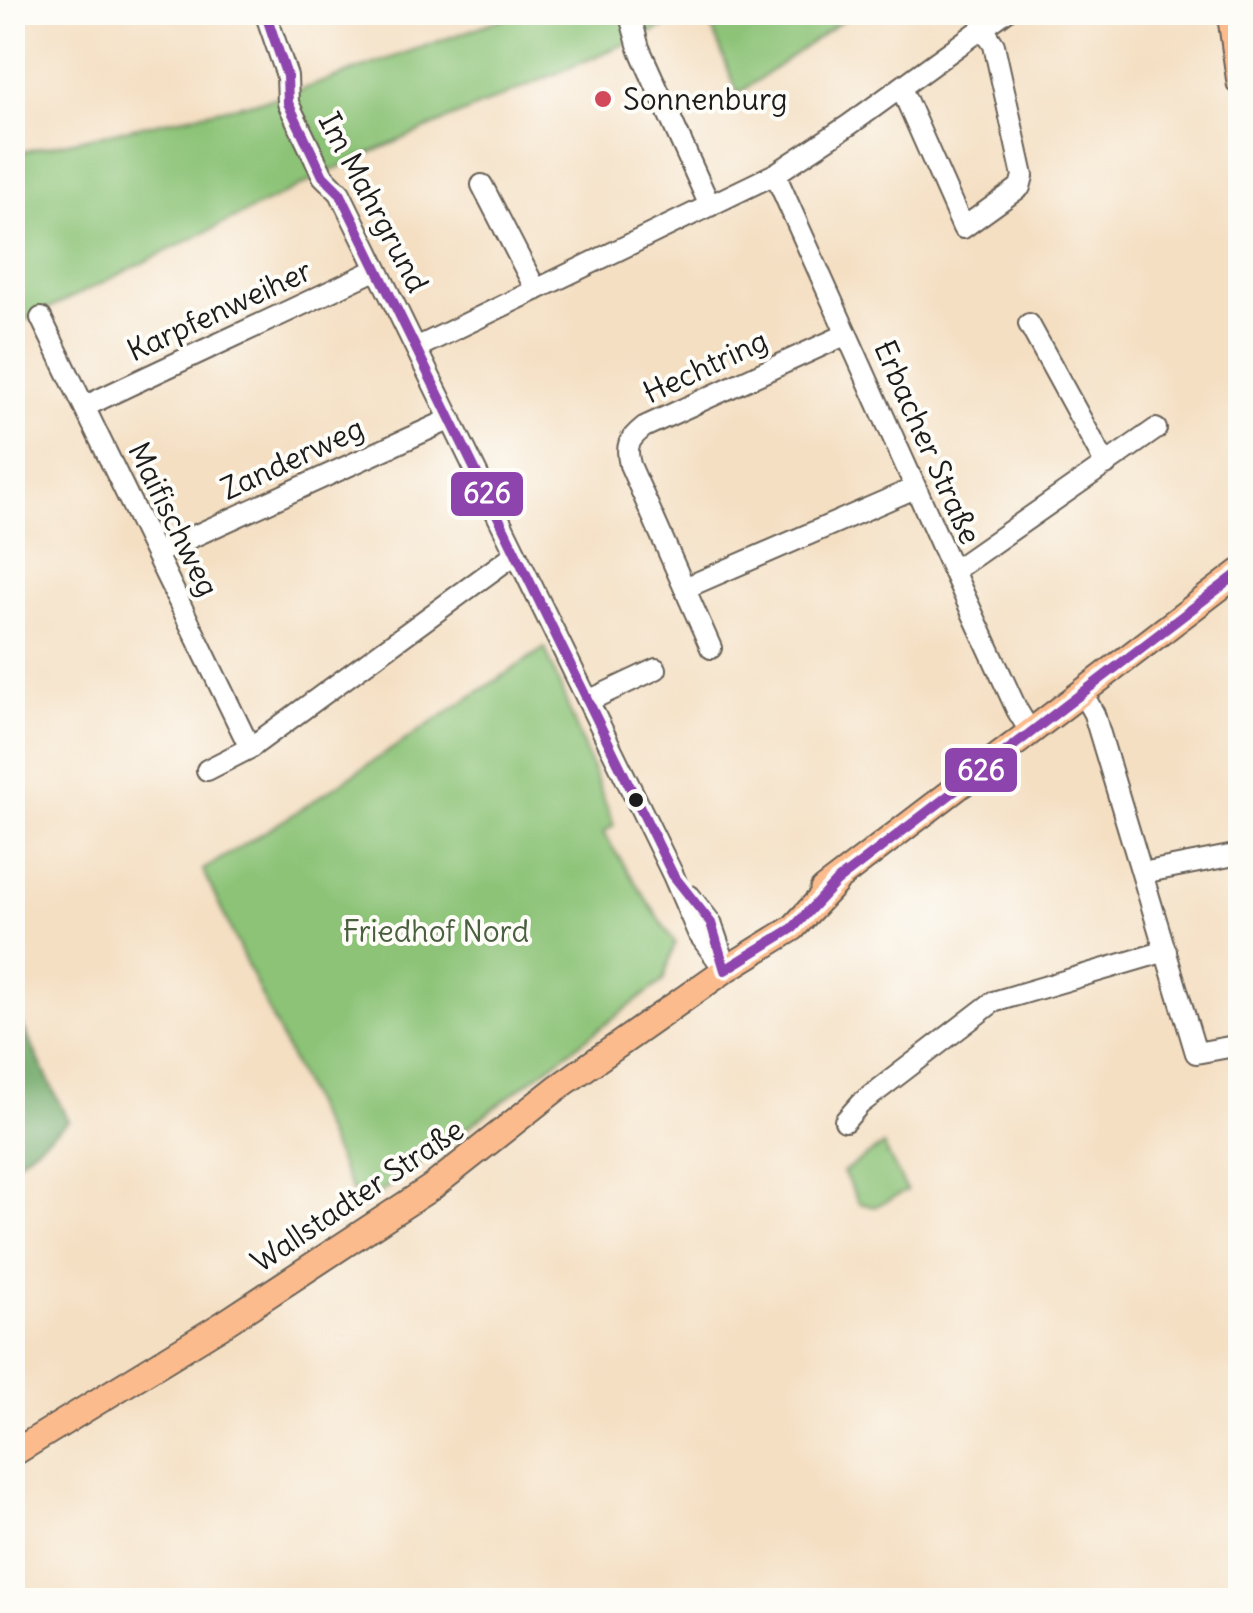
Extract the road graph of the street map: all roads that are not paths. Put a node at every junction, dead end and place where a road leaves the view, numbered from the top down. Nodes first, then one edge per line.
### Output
1 (265, 12) edge
2 (629, 12) edge
3 (1005, 12) edge
4 (1230, 12) edge
5 (983, 28) junction
6 (1240, 83) edge
7 (901, 88) junction
8 (775, 174) junction
9 (482, 184) dead end
10 (710, 206) junction
11 (378, 269) junction
12 (536, 290) junction
13 (41, 318) dead end
14 (1029, 324) dead end
15 (847, 334) junction
16 (416, 348) junction
17 (86, 406) junction
18 (451, 419) junction
19 (1156, 429) dead end
20 (1106, 464) junction
21 (915, 488) junction
22 (158, 553) junction
23 (515, 554) junction
24 (953, 571) junction
25 (1240, 572) edge
26 (684, 588) junction
27 (711, 648) dead end
28 (656, 669) dead end
29 (1083, 694) junction
30 (588, 701) junction
31 (1031, 733) junction
32 (250, 748) junction
33 (207, 770) dead end
34 (1240, 854) edge
35 (1142, 873) junction
36 (1166, 951) junction
37 (725, 970) junction
38 (1240, 1045) edge
39 (845, 1121) dead end
40 (12, 1454) edge

1 - 11 street, Im Mahrgrund
2 - 10 street
3 - 5 street
4 - 6 main road
5 - 7 street
5 - 7 street
7 - 8 street
8 - 10 street
8 - 15 street, Erbacher Straße
9 - 12 street
10 - 12 street
11 - 16 street, Im Mahrgrund
11 - 17 street, Karpfenweiher
12 - 16 street
13 - 17 street, Maifischweg
14 - 20 street
15 - 21 street, Erbacher Straße
15 - 26 street, Hechtring
16 - 18 street, Im Mahrgrund
17 - 22 street, Maifischweg
18 - 22 street, Zanderweg
18 - 23 street, Im Mahrgrund
19 - 20 street
20 - 24 street
21 - 24 street, Erbacher Straße
21 - 26 street
22 - 32 street, Maifischweg
23 - 30 street, Im Mahrgrund
23 - 32 street
24 - 31 street, Erbacher Straße
25 - 29 main road, Wallstadter Straße
26 - 27 street, Hechtring
28 - 30 street
29 - 31 main road, Wallstadter Straße
29 - 35 street
30 - 37 street, Im Mahrgrund
31 - 37 main road, Wallstadter Straße
32 - 33 street
34 - 35 street
35 - 36 street
36 - 38 street
36 - 39 street
37 - 40 main road, Wallstadter Straße

